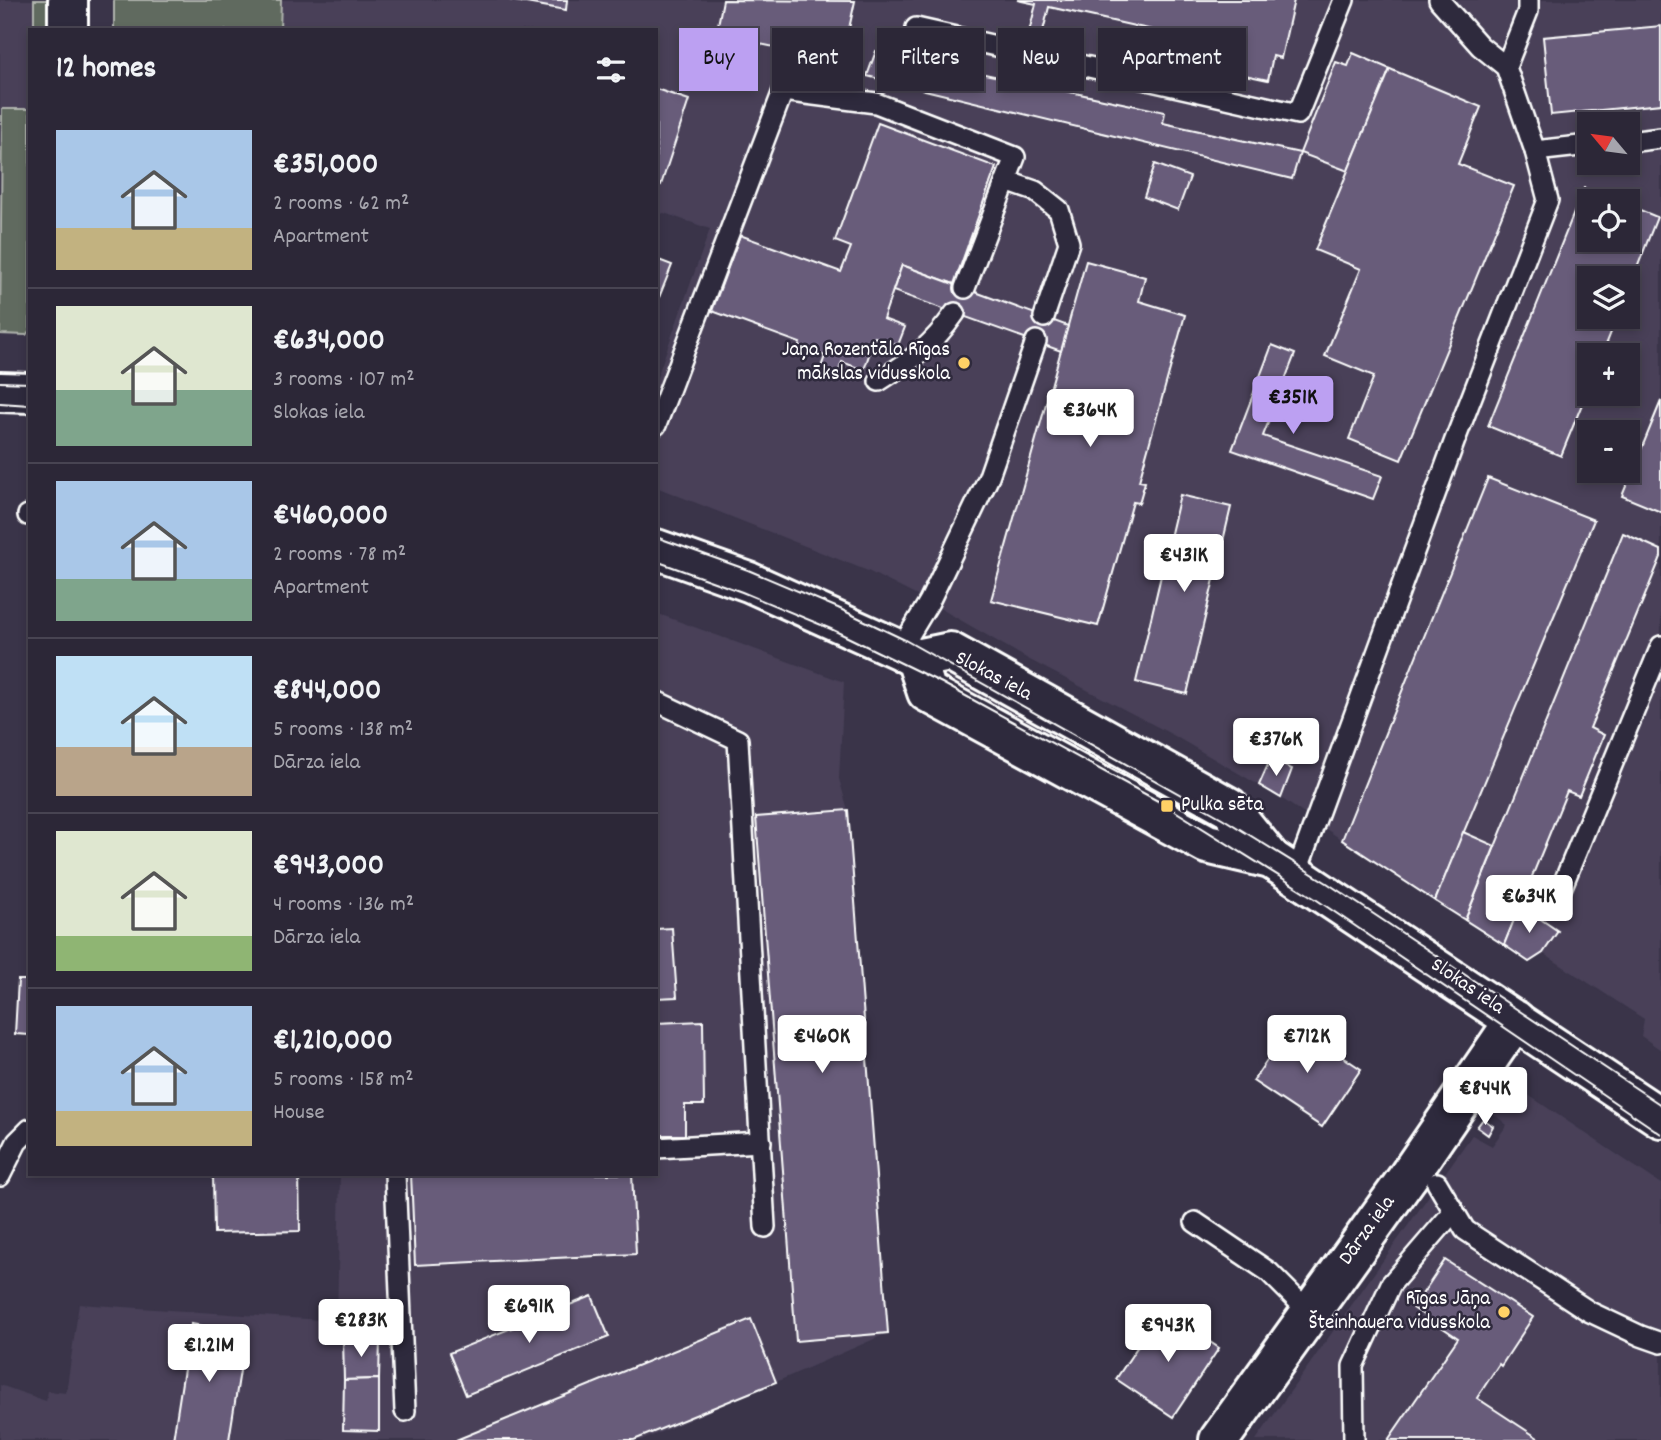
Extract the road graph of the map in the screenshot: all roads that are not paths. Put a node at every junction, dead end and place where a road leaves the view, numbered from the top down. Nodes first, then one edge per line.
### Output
1 (68, 0) edge
2 (1344, 0) edge
3 (1439, 0) edge
4 (1528, 0) edge
5 (68, 28) edge
6 (984, 43) edge
7 (1506, 67) junction
8 (1661, 138) edge
9 (1640, 141) edge
10 (1577, 146) edge
11 (1535, 151) junction
12 (1006, 181) junction
13 (965, 288) dead end
14 (955, 313) dead end
15 (1044, 317) dead end
16 (1036, 341) dead end
17 (880, 381) dead end
18 (0, 392) edge
19 (28, 393) edge
20 (658, 420) edge
21 (658, 550) edge
22 (1661, 646) edge
23 (908, 654) junction
24 (658, 702) edge
25 (1283, 866) junction
26 (1561, 889) dead end
27 (1515, 1020) junction
28 (1661, 1118) edge
29 (28, 1131) edge
30 (761, 1142) junction
31 (658, 1148) edge
32 (0, 1176) edge
33 (395, 1176) edge
34 (1437, 1183) dead end
35 (1454, 1211) junction
36 (1195, 1222) dead end
37 (765, 1227) dead end
38 (1310, 1313) junction
39 (1661, 1343) edge
40 (405, 1411) dead end
41 (1219, 1440) edge
42 (1354, 1440) edge

1 - 5 street
2 - 6 lane
3 - 7 lane
4 - 7 lane
7 - 11 lane
8 - 9 lane
10 - 11 lane
11 - 25 lane
12 - 13 lane
12 - 15 lane
12 - 20 lane
14 - 17 lane
16 - 23 lane
18 - 19 street
21 - 23 street
22 - 26 lane
23 - 25 street, Slokas iela
24 - 30 lane
25 - 27 street, Slokas iela
27 - 28 street, Slokas iela
27 - 38 street, Dārza iela
29 - 32 lane
30 - 31 lane
30 - 37 lane
33 - 40 lane
34 - 35 lane
35 - 39 lane
35 - 42 lane
36 - 38 lane
38 - 41 street, Dārza iela

